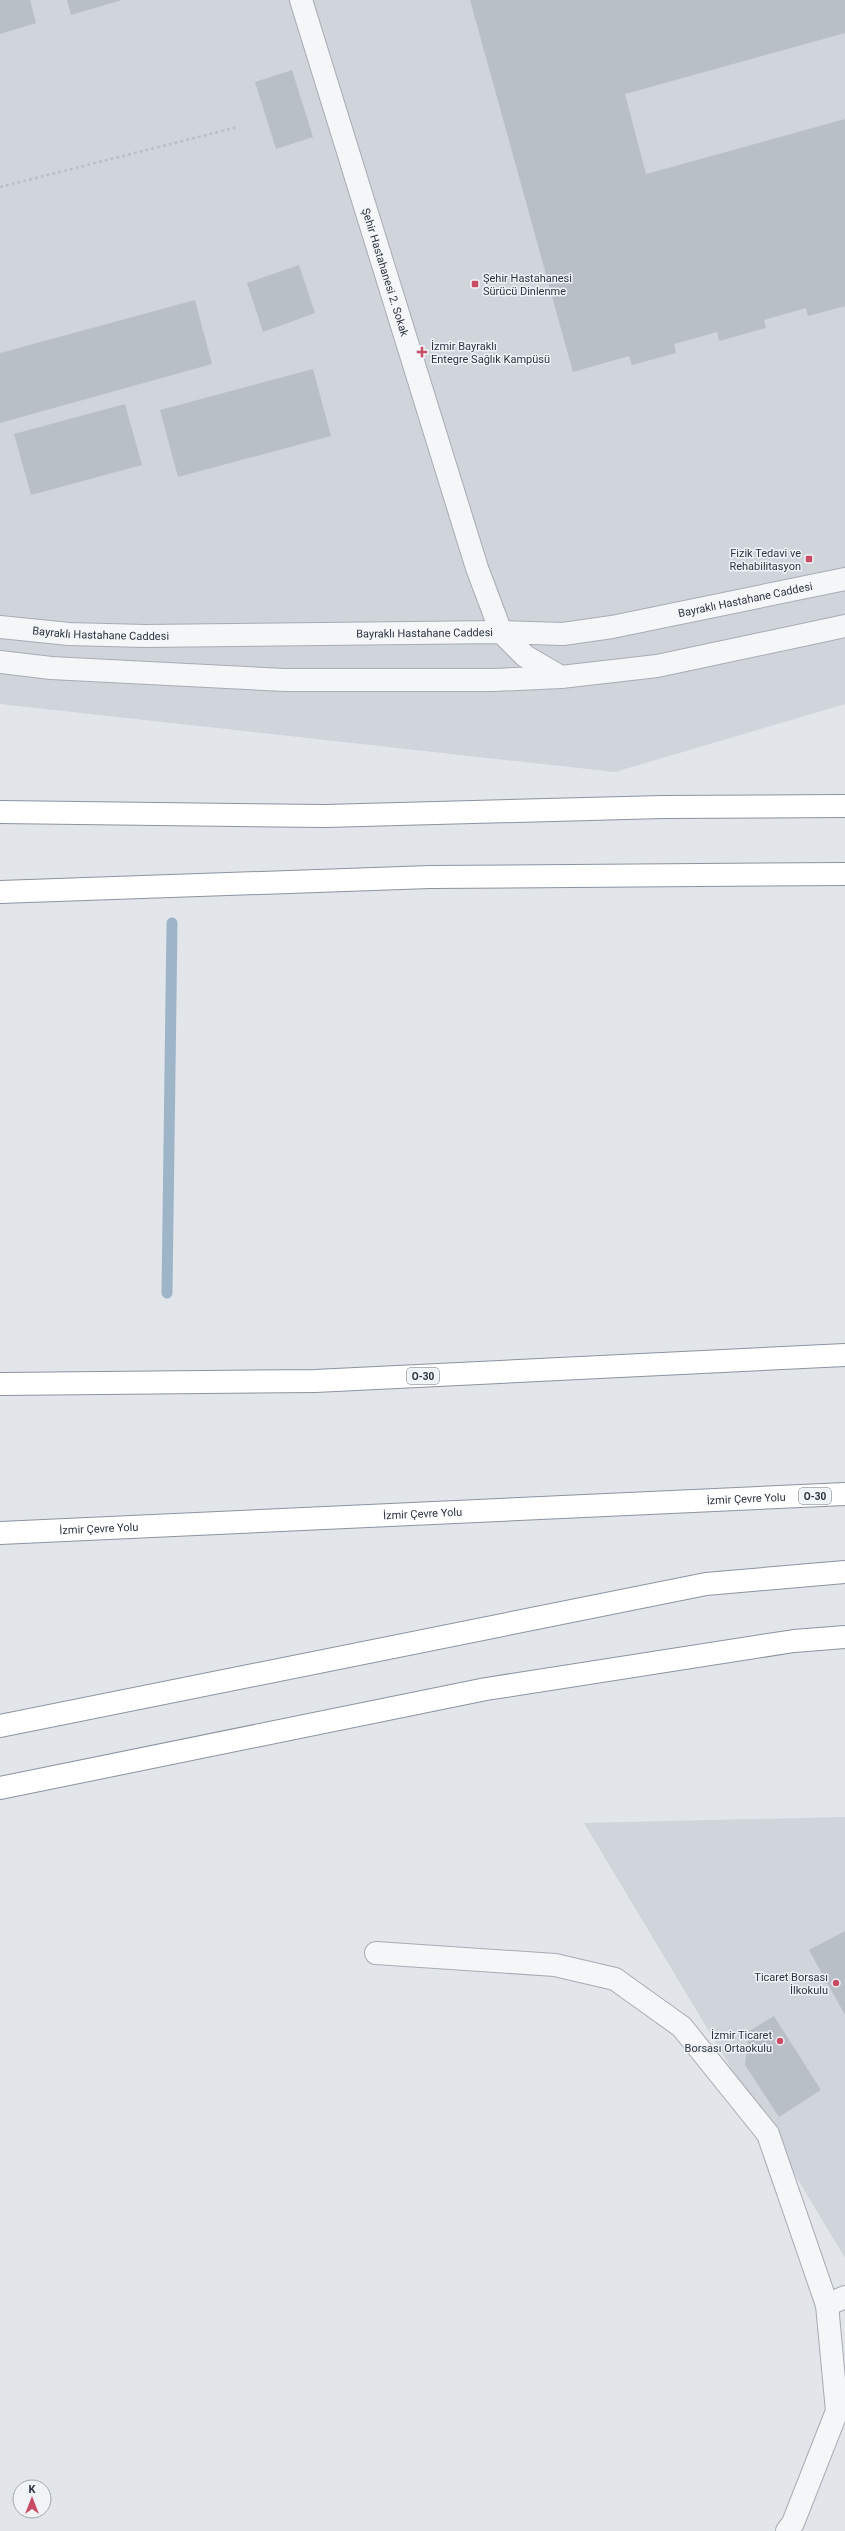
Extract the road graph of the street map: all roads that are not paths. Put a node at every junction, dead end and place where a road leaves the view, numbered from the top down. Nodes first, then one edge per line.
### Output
1 (301, 0) edge
2 (845, 579) edge
3 (845, 626) edge
4 (0, 627) edge
5 (501, 632) junction
6 (0, 662) edge
7 (561, 677) junction
8 (845, 806) edge
9 (0, 812) edge
10 (845, 874) edge
11 (0, 892) edge
12 (845, 1355) edge
13 (0, 1384) edge
14 (845, 1494) edge
15 (0, 1534) edge
16 (845, 1572) edge
17 (845, 1637) edge
18 (0, 1726) edge
19 (0, 1788) edge
20 (376, 1953) dead end
21 (836, 2301) edge
22 (787, 2531) edge

1 - 5 street, Şehir Hastahanesi 2. Sokak
2 - 5 street, Bayraklı Hastahane Caddesi
3 - 7 street
4 - 5 street, Bayraklı Hastahane Caddesi
5 - 7 street, Şehir Hastahanesi 2. Sokak
6 - 7 street
8 - 9 highway
10 - 11 highway
12 - 13 highway, O-30
14 - 15 highway, İzmir Çevre Yolu / O-30
16 - 18 highway
17 - 19 highway
20 - 21 street
21 - 22 street

